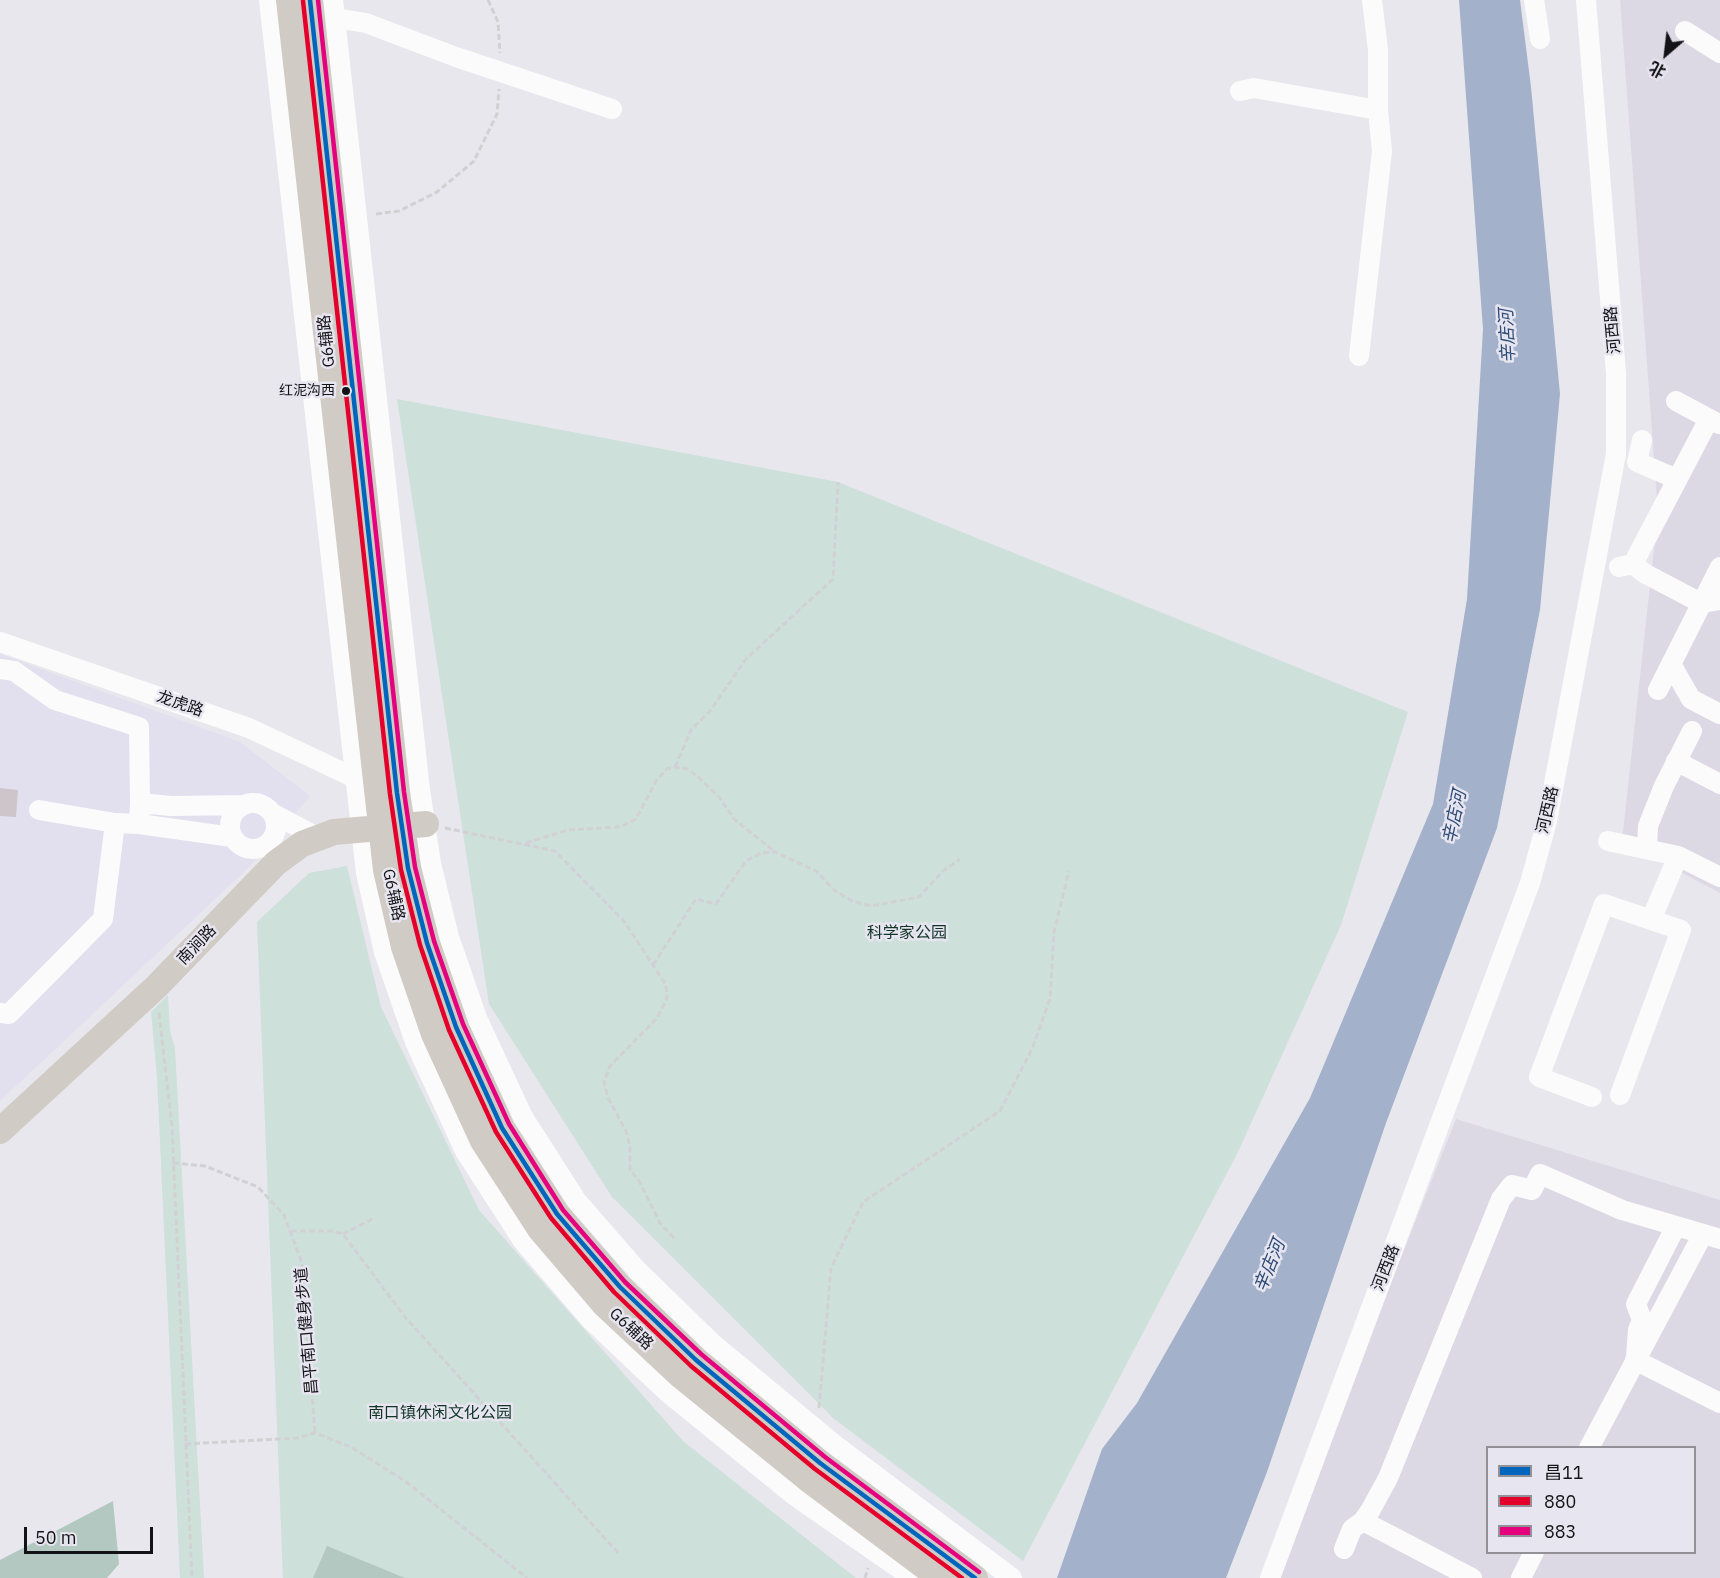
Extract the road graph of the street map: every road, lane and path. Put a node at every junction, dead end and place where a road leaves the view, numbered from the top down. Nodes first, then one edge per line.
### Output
1 (269, 0) edge
2 (289, 0) edge
3 (488, 0) edge
4 (1372, 0) edge
5 (1534, 0) edge
6 (1586, 0) edge
7 (322, 8) edge
8 (1685, 31) dead end
9 (1540, 39) dead end
10 (1720, 53) edge
11 (500, 72) junction
12 (1240, 91) dead end
13 (612, 110) dead end
14 (1378, 110) junction
15 (357, 216) junction
16 (1359, 356) dead end
17 (1676, 401) dead end
18 (1715, 422) edge
19 (1642, 440) dead end
20 (1677, 479) junction
21 (838, 482) dead end
22 (1720, 567) edge
23 (1710, 602) edge
24 (0, 642) edge
25 (1671, 664) junction
26 (0, 669) edge
27 (1658, 690) dead end
28 (1720, 714) edge
29 (1692, 731) dead end
30 (1676, 761) junction
31 (675, 767) junction
32 (355, 778) junction
33 (1720, 784) edge
34 (140, 803) junction
35 (244, 805) junction
36 (39, 810) dead end
37 (272, 813) junction
38 (115, 823) junction
39 (139, 824) junction
40 (392, 827) junction
41 (232, 837) junction
42 (319, 838) junction
43 (1608, 841) dead end
44 (524, 844) junction
45 (1647, 849) junction
46 (775, 852) junction
47 (267, 856) junction
48 (1678, 856) junction
49 (960, 859) dead end
50 (1069, 871) dead end
51 (1720, 877) edge
52 (1651, 920) junction
53 (654, 965) junction
54 (156, 987) junction
55 (0, 1013) edge
56 (1620, 1095) dead end
57 (1592, 1097) dead end
58 (0, 1131) edge
59 (173, 1163) junction
60 (374, 1218) dead end
61 (1676, 1226) junction
62 (291, 1231) junction
63 (343, 1234) junction
64 (1712, 1237) edge
65 (674, 1238) dead end
66 (1635, 1360) junction
67 (1720, 1403) edge
68 (817, 1430) junction
69 (315, 1433) junction
70 (185, 1444) junction
71 (1590, 1446) edge
72 (1363, 1521) junction
73 (1344, 1549) dead end
74 (619, 1554) dead end
75 (1533, 1554) edge
76 (978, 1571) edge
77 (192, 1578) edge
78 (527, 1578) edge
79 (913, 1578) edge
80 (940, 1578) edge
81 (1012, 1578) edge
82 (1270, 1578) edge
83 (1472, 1578) edge
84 (1521, 1578) edge

1 - 32 street, G6辅路
2 - 40 main road, G6辅路
3 - 11 path
4 - 14 street
5 - 9 street
6 - 82 street, 河西路
7 - 11 street
7 - 15 street, G6辅路
7 - 40 main road, G6辅路
8 - 10 street
11 - 13 street
11 - 15 path
12 - 14 street
14 - 16 street
15 - 40 street, G6辅路
17 - 18 street
18 - 20 street
19 - 20 street
20 - 23 street
21 - 31 path
22 - 23 street
23 - 25 street
24 - 32 street, 龙虎路
25 - 27 street
25 - 28 street
26 - 34 street
29 - 30 street
30 - 33 street
30 - 45 street
31 - 44 path
31 - 46 path
32 - 40 street, G6辅路
34 - 35 street
34 - 39 street
35 - 37 street
35 - 41 street
36 - 38 street
37 - 42 street
37 - 47 street
38 - 39 street
38 - 55 street
39 - 41 street
40 - 42 main road, 南涧路
40 - 44 path
40 - 68 street, G6辅路
40 - 76 main road, G6辅路
40 - 79 street, G6辅路
40 - 80 main road, G6辅路
41 - 47 street
42 - 47 main road, 南涧路
43 - 45 street
44 - 53 path
45 - 48 street
46 - 49 path
46 - 53 path
47 - 54 main road, 南涧路
48 - 51 street
48 - 52 street
50 - 68 path
52 - 56 street
52 - 57 street
53 - 65 path
54 - 58 main road, 南涧路
54 - 59 path
59 - 62 path, 昌平南口健身步道
59 - 70 path
60 - 63 path
61 - 64 street
61 - 66 street
61 - 72 street
62 - 63 path
62 - 69 path, 昌平南口健身步道
63 - 74 path
64 - 66 street
66 - 67 street
66 - 71 street
68 - 76 street, G6辅路
69 - 70 path
69 - 78 path
70 - 77 path
72 - 73 street
72 - 83 street
75 - 84 street
76 - 81 street

